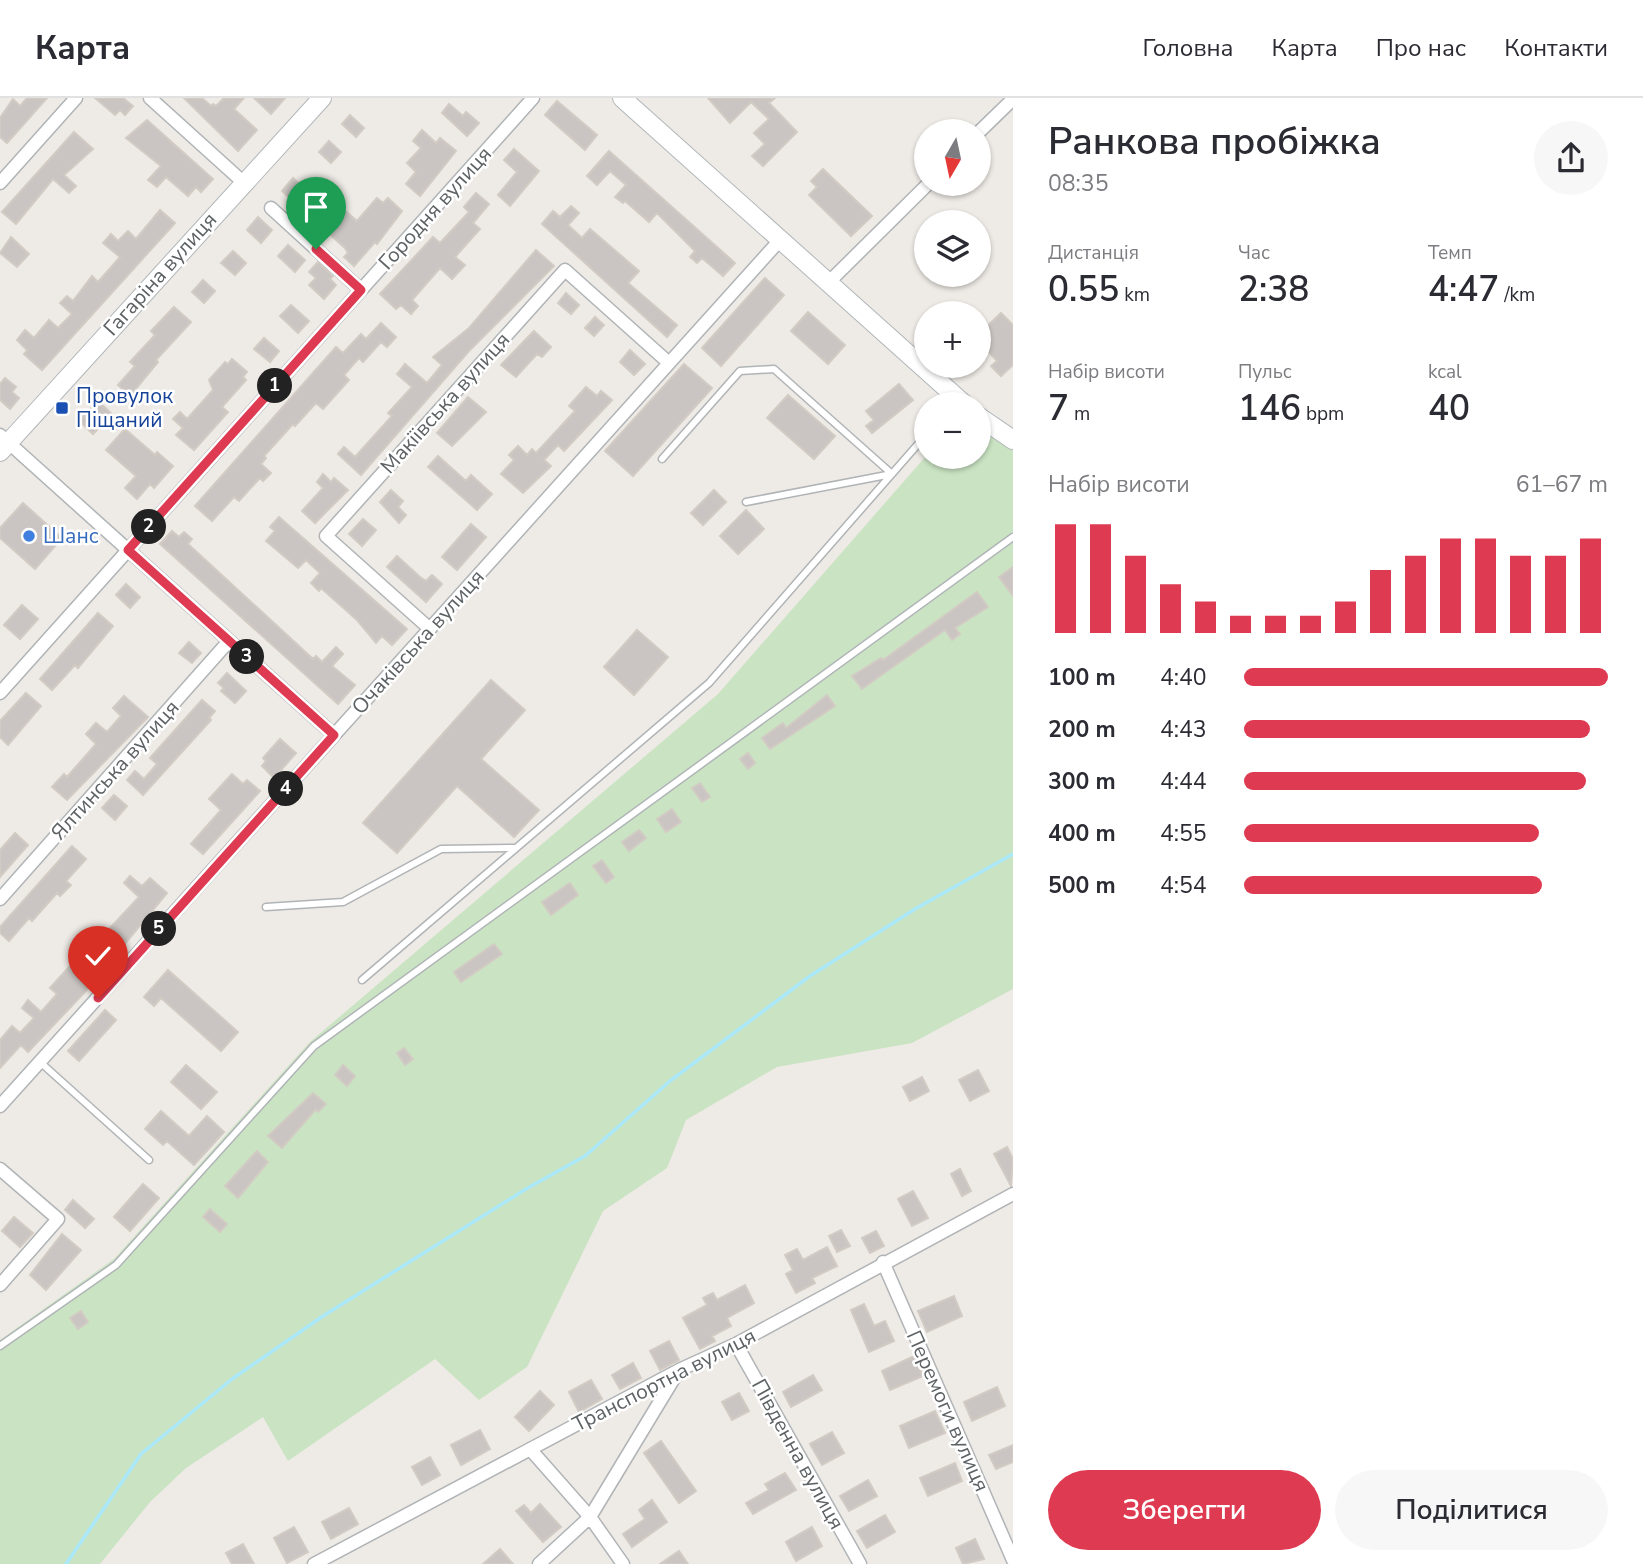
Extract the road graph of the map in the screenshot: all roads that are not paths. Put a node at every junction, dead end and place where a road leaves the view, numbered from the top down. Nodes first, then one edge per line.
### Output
1 (76, 98) edge
2 (150, 98) edge
3 (321, 98) edge
4 (533, 98) edge
5 (622, 98) edge
6 (1013, 99) edge
7 (991, 121) edge
8 (243, 182) junction
9 (0, 183) edge
10 (916, 196) edge
11 (271, 208) dead end
12 (780, 240) junction
13 (831, 280) junction
14 (361, 290) junction
15 (669, 363) junction
16 (948, 392) edge
17 (991, 425) edge
18 (1013, 441) edge
19 (3, 443) edge
20 (914, 449) edge
21 (662, 459) dead end
22 (892, 474) junction
23 (746, 502) dead end
24 (1013, 537) edge
25 (128, 550) junction
26 (430, 629) junction
27 (229, 641) junction
28 (0, 693) edge
29 (334, 735) junction
30 (516, 848) junction
31 (0, 899) edge
32 (266, 907) dead end
33 (362, 979) dead end
34 (40, 1062) junction
35 (0, 1106) edge
36 (149, 1160) dead end
37 (0, 1169) edge
38 (1013, 1194) edge
39 (883, 1262) junction
40 (0, 1286) edge
41 (736, 1344) junction
42 (0, 1346) edge
43 (679, 1370) junction
44 (530, 1449) junction
45 (590, 1517) junction
46 (1013, 1560) edge
47 (314, 1564) edge
48 (539, 1564) edge
49 (623, 1564) edge
50 (860, 1564) edge

1 - 9 street
2 - 8 street
3 - 8 street, Гагаріна вулиця
4 - 14 street, Городня вулиця
5 - 12 street
6 - 7 street
8 - 19 street, Гагаріна вулиця
10 - 13 street
11 - 14 street
12 - 13 street
12 - 15 street, Очаківська вулиця
13 - 16 street
14 - 25 street, Городня вулиця
15 - 26 street, Очаківська вулиця
15 - 26 street, Макіївська вулиця
17 - 18 street
19 - 25 street
20 - 22 lane
21 - 22 lane
22 - 23 lane
22 - 30 lane
24 - 42 lane
25 - 27 street
25 - 28 street, Городня вулиця
26 - 29 street, Очаківська вулиця
27 - 29 street
27 - 31 street, Ялтинська вулиця
29 - 34 street, Очаківська вулиця
30 - 32 lane
30 - 33 lane
34 - 35 street, Очаківська вулиця
34 - 36 lane
37 - 40 street
38 - 39 street, Транспортна вулиця
39 - 41 street, Транспортна вулиця
39 - 46 street, Перемоги вулиця
41 - 43 street, Транспортна вулиця
41 - 50 street, Південна вулиця
43 - 44 street, Транспортна вулиця
43 - 45 street
44 - 45 street
44 - 47 street, Транспортна вулиця
45 - 48 street
45 - 49 street

